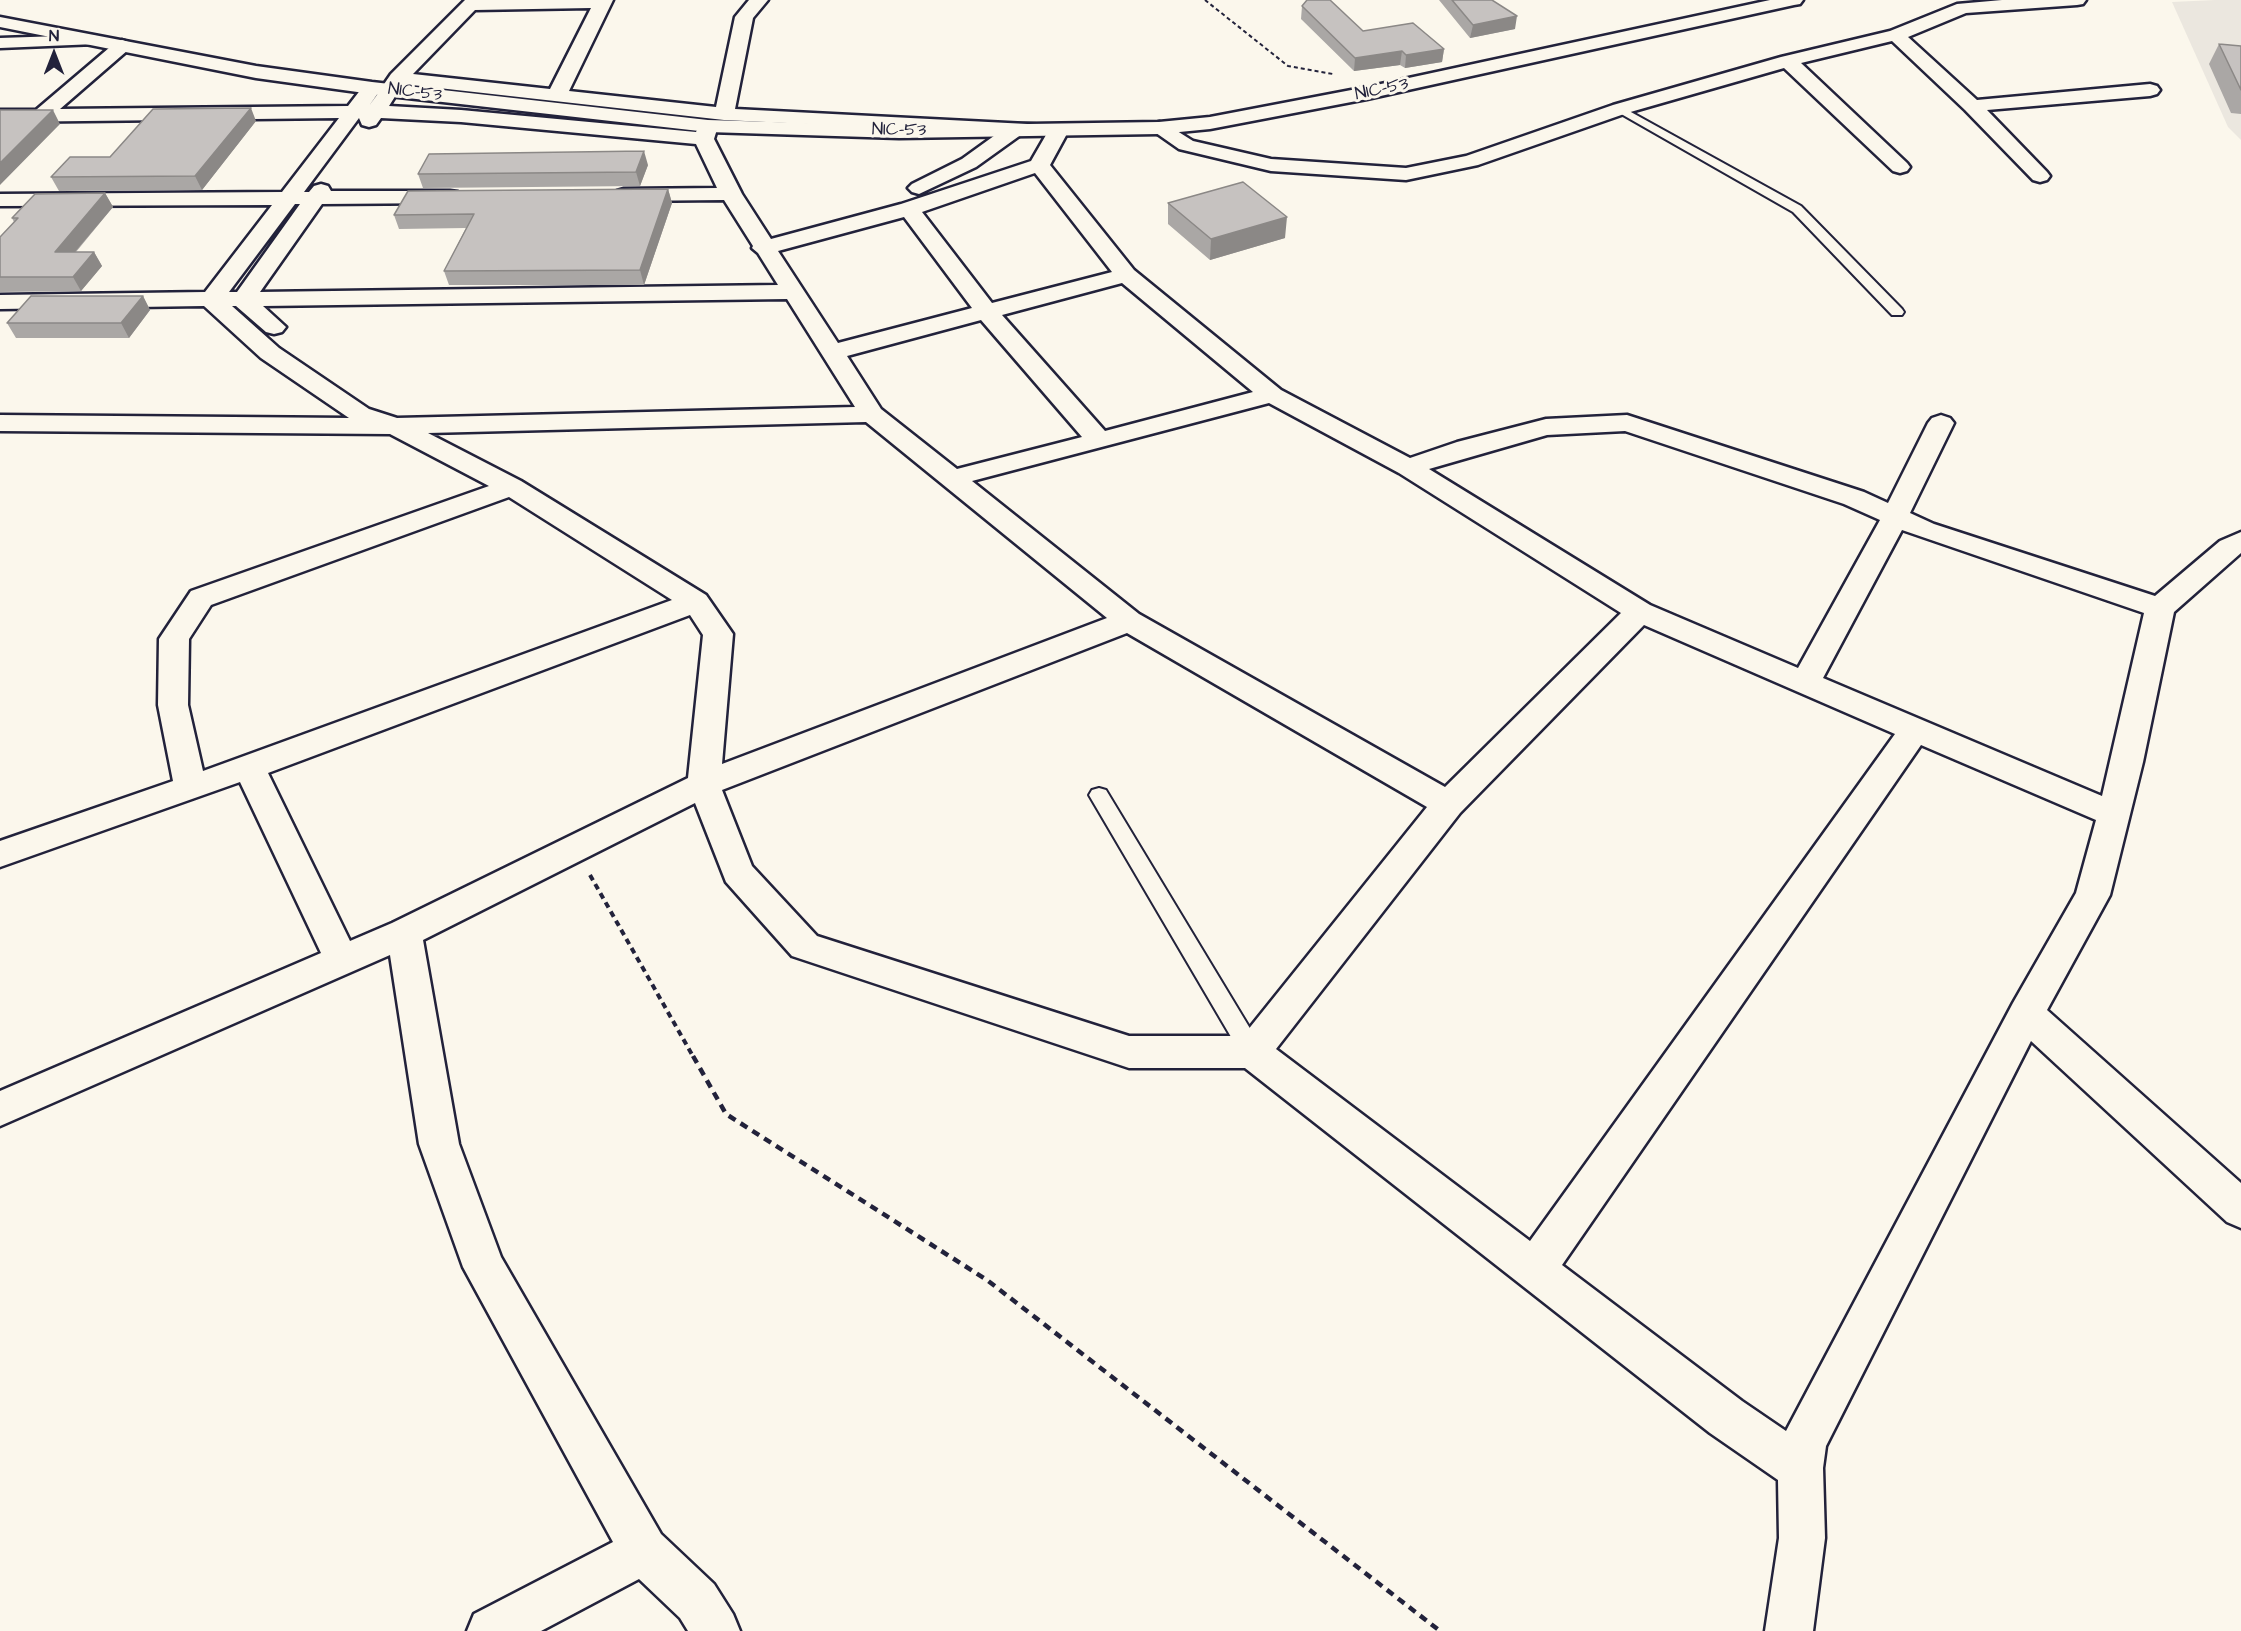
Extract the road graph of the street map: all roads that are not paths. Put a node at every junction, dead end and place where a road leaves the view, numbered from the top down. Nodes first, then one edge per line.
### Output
1 (759, 0) edge
2 (1794, 0) edge
3 (1941, 0) edge
4 (2077, 0) edge
5 (603, 2) edge
6 (473, 3) edge
7 (1963, 8) junction
8 (0, 22) edge
9 (1896, 35) junction
10 (90, 40) junction
11 (0, 44) edge
12 (122, 46) junction
13 (1788, 61) junction
14 (387, 85) junction
15 (2150, 90) dead end
16 (556, 97) junction
17 (1972, 106) junction
18 (1620, 109) junction
19 (352, 112) junction
20 (375, 112) junction
21 (0, 116) edge
22 (41, 116) junction
23 (712, 126) junction
24 (1159, 128) junction
25 (1015, 130) junction
26 (1059, 130) junction
27 (1039, 165) junction
28 (1900, 167) dead end
29 (2040, 176) dead end
30 (731, 194) junction
31 (600, 195) edge
32 (470, 197) edge
33 (316, 198) junction
34 (288, 199) junction
35 (0, 200) edge
36 (909, 209) junction
37 (836, 228) junction
38 (763, 248) junction
39 (1126, 275) junction
40 (795, 292) junction
41 (211, 300) junction
42 (243, 300) junction
43 (0, 302) edge
44 (985, 310) junction
45 (1897, 312) dead end
46 (288, 339) dead end
47 (832, 352) junction
48 (1272, 395) junction
49 (872, 414) junction
50 (0, 423) edge
51 (1941, 423) dead end
52 (395, 426) junction
53 (1099, 440) junction
54 (1408, 467) junction
55 (950, 479) junction
56 (512, 487) junction
57 (1895, 517) junction
58 (2241, 541) edge
59 (696, 602) junction
60 (2160, 608) junction
61 (1640, 612) junction
62 (1129, 621) junction
63 (1806, 683) junction
64 (1915, 730) junction
65 (249, 767) junction
66 (704, 784) junction
67 (190, 787) junction
68 (1099, 795) dead end
69 (1448, 804) junction
70 (2114, 814) junction
71 (0, 854) edge
72 (404, 933) junction
73 (342, 960) junction
74 (2026, 1014) junction
75 (1252, 1052) junction
76 (0, 1109) edge
77 (2241, 1209) edge
78 (1535, 1269) junction
79 (1800, 1468) junction
80 (644, 1551) junction
81 (490, 1631) edge
82 (716, 1631) edge
83 (1789, 1631) edge

1 - 23 street
2 - 24 street, NIC-53 / NIC-53
3 - 7 street
4 - 7 street
5 - 6 street
5 - 16 street
6 - 14 street
7 - 9 street
8 - 10 street, NIC-53 / NIC-53
9 - 13 street
9 - 17 street
10 - 11 street
10 - 12 street, NIC-53 / NIC-53
12 - 14 street, NIC-53 / NIC-53
12 - 22 street
13 - 18 street
13 - 28 street
14 - 16 street
14 - 19 street
14 - 20 street
14 - 23 street, NIC-53 / NIC-53
15 - 17 street
16 - 23 street
17 - 29 street
18 - 24 street
18 - 45 lane
19 - 20 street
19 - 22 street
19 - 34 street
20 - 23 street
20 - 33 street
21 - 22 street
23 - 25 street, NIC-53 / NIC-53
23 - 26 street
23 - 30 street
24 - 26 street, NIC-53 / NIC-53
25 - 26 street, NIC-53 / NIC-53
25 - 37 street
26 - 27 street
27 - 36 street
27 - 39 street
30 - 31 street
30 - 38 street
32 - 33 street
33 - 34 street
33 - 42 street
34 - 35 street
34 - 41 street
36 - 37 street
36 - 44 street
37 - 38 street
38 - 40 street
39 - 44 street
39 - 48 street
40 - 42 street
40 - 47 street
41 - 42 street
41 - 43 street
41 - 52 street
42 - 46 street
44 - 47 street
44 - 53 street
47 - 49 street
48 - 53 street
48 - 54 street
49 - 52 street
49 - 55 street
50 - 52 street
51 - 57 street
52 - 56 street
53 - 55 street
54 - 57 street
54 - 61 street
55 - 62 street
56 - 59 street
56 - 67 street
57 - 60 street
57 - 63 street
58 - 60 street
59 - 65 street
59 - 66 street
60 - 70 street
61 - 63 street
61 - 69 street
62 - 66 street
62 - 69 street
63 - 64 street
64 - 70 street
64 - 78 street
65 - 67 street
65 - 73 street
66 - 72 street
66 - 75 street
67 - 71 street
68 - 75 lane
69 - 75 street
70 - 74 street
72 - 73 street
72 - 80 street
73 - 76 street
74 - 77 street
74 - 79 street
75 - 78 street
78 - 79 street
79 - 83 street
80 - 81 street
80 - 82 street

